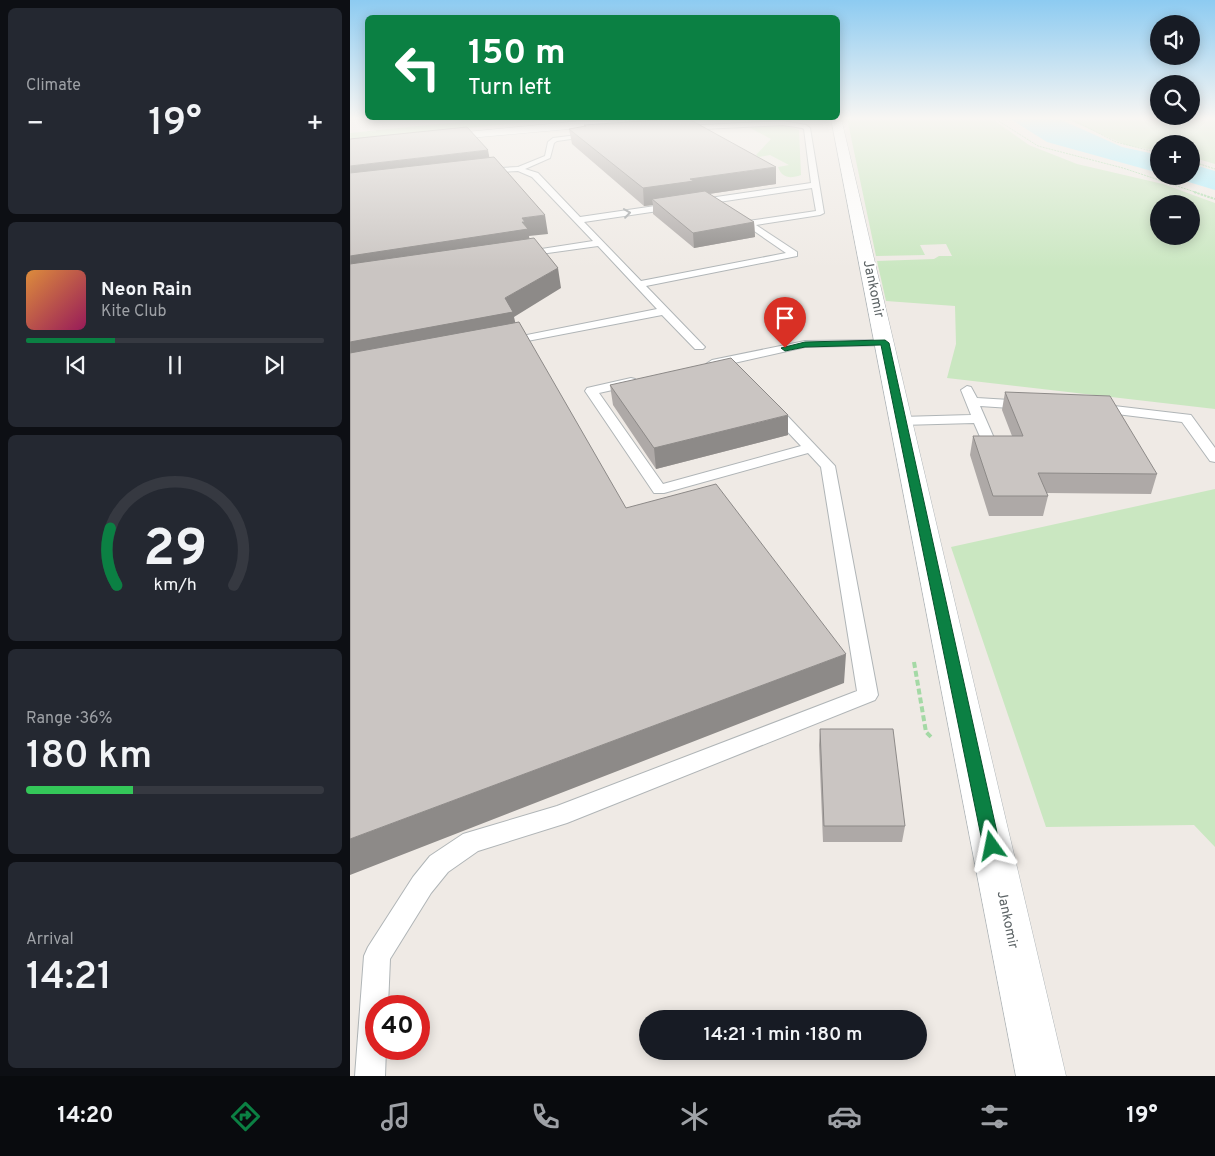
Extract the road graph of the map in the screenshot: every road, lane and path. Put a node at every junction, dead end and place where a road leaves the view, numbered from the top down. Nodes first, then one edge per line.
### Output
1 (526, 168) edge
2 (812, 168) edge
3 (847, 168) edge
4 (1124, 168) edge
5 (523, 170) junction
6 (476, 175) edge
7 (787, 184) dead end
8 (814, 185) junction
9 (795, 188) junction
10 (1215, 199) edge
11 (578, 220) junction
12 (599, 243) junction
13 (513, 256) edge
14 (639, 284) junction
15 (665, 311) junction
16 (885, 343) junction
17 (493, 345) edge
18 (698, 347) dead end
19 (727, 361) junction
20 (698, 368) edge
21 (740, 374) edge
22 (639, 380) edge
23 (766, 401) edge
24 (1042, 405) edge
25 (1082, 407) edge
26 (979, 419) junction
27 (901, 421) junction
28 (990, 445) edge
29 (811, 448) junction
30 (1215, 458) edge
31 (370, 1076) edge
32 (1041, 1076) edge

1 - 5 lane
2 - 8 lane
3 - 16 street, Jankomir
4 - 10 path
5 - 6 lane
5 - 11 lane
7 - 9 lane
8 - 9 lane
8 - 14 lane
11 -> 9 lane
11 - 12 lane
12 - 13 lane
12 - 14 lane
14 - 15 lane
15 - 17 lane
15 - 18 lane
16 - 19 lane
16 - 27 street, Jankomir
19 - 20 lane
19 - 21 lane
22 - 29 lane
23 - 29 lane
24 - 26 lane
25 - 30 lane
26 - 27 lane
26 - 28 lane
27 - 32 street, Jankomir
29 - 31 lane

